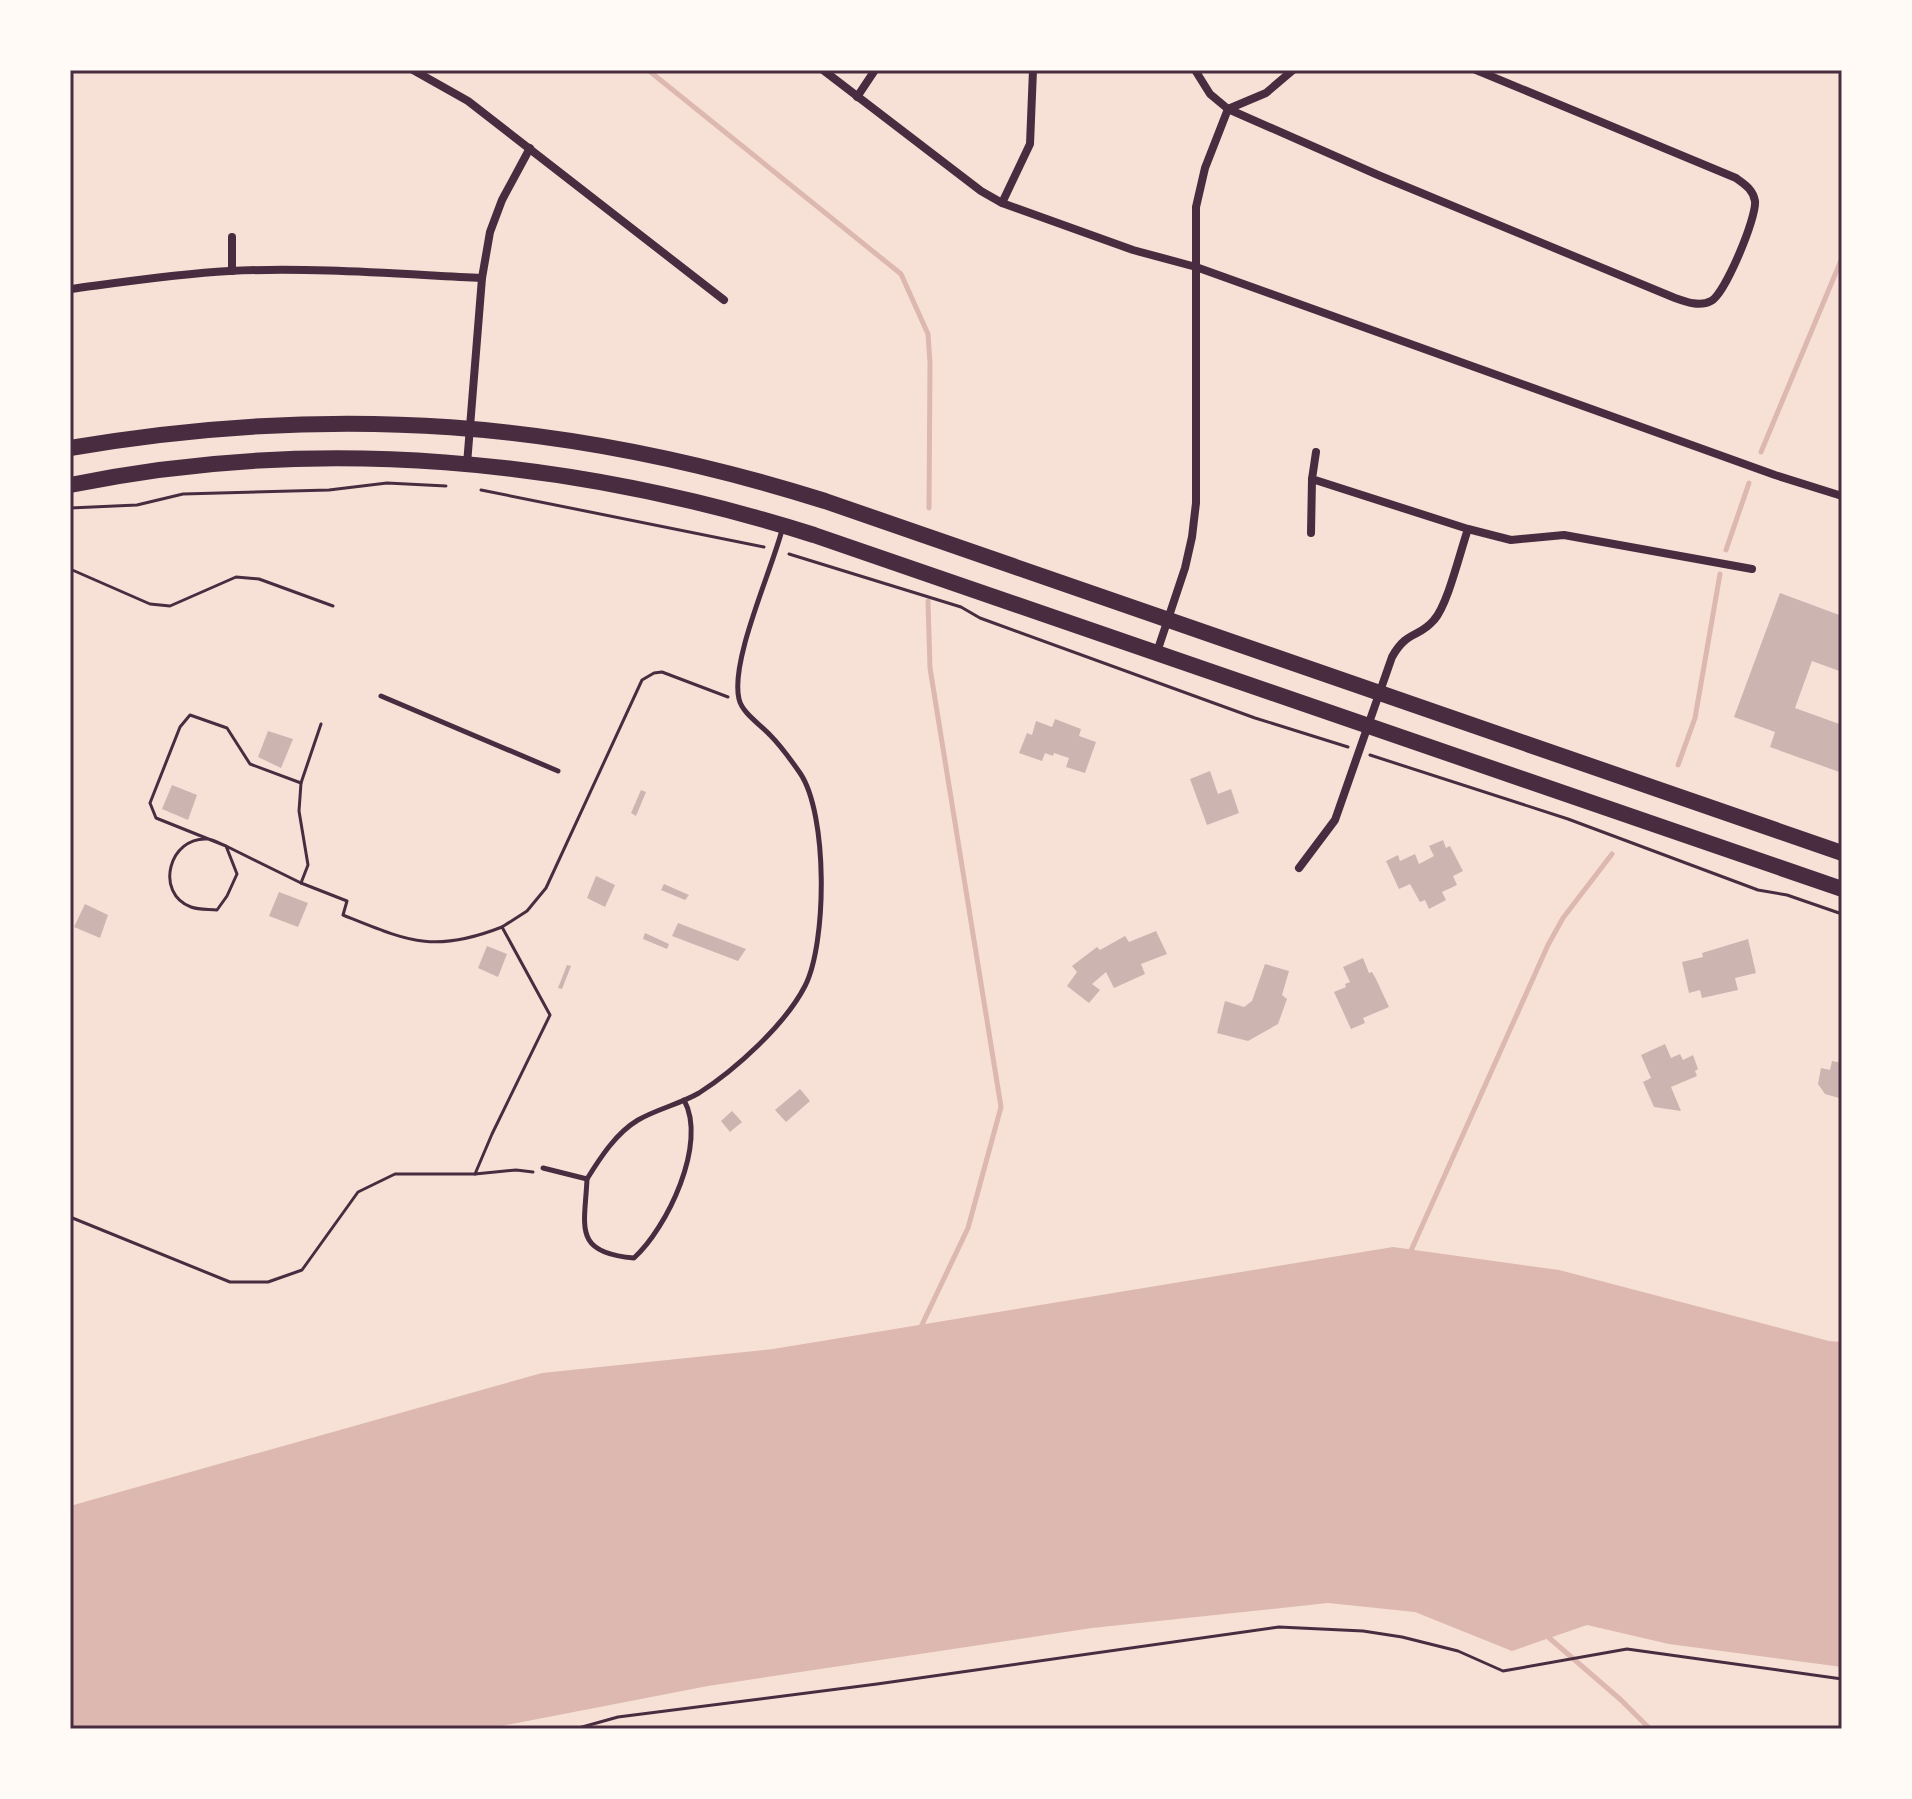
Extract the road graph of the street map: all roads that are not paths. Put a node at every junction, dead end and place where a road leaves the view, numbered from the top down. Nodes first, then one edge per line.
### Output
1 (413, 70) edge
2 (823, 70) edge
3 (875, 70) edge
4 (1033, 70) edge
5 (1195, 70) edge
6 (1293, 70) edge
7 (1476, 70) edge
8 (857, 97) junction
9 (1228, 109) junction
10 (530, 148) junction
11 (1002, 203) junction
12 (232, 237) dead end
13 (1196, 267) junction
14 (232, 271) junction
15 (482, 278) junction
16 (70, 289) edge
17 (724, 300) dead end
18 (470, 428) junction
19 (70, 448) edge
20 (1316, 452) dead end
21 (467, 464) junction
22 (1312, 479) junction
23 (70, 485) edge
24 (1842, 496) edge
25 (783, 525) junction
26 (1468, 529) junction
27 (1311, 533) dead end
28 (1752, 569) dead end
29 (1168, 619) junction
30 (1156, 653) junction
31 (1380, 693) junction
32 (381, 696) dead end
33 (1368, 728) junction
34 (558, 771) dead end
35 (1842, 853) edge
36 (1299, 868) dead end
37 (1842, 889) edge
38 (684, 1100) junction
39 (543, 1168) road end
40 (587, 1179) junction

1 - 10 street
2 - 8 street
3 - 8 street
4 - 11 street
5 - 9 street
6 - 9 street
7 - 9 street
8 - 11 street
9 - 13 street
10 - 15 street
10 - 17 street
11 - 13 street
12 - 14 street
13 - 24 street
13 - 29 street
14 - 15 street
14 - 16 street
15 - 18 street
18 - 19 main road
18 - 21 street
18 - 29 main road
20 - 22 street
21 - 23 main road
21 - 25 main road
22 - 26 street
22 - 27 street
25 - 30 main road
25 - 38 lane
26 - 28 street
26 - 31 street
29 - 30 street
29 - 31 main road
30 - 33 main road
31 - 33 street
31 - 35 main road
32 - 34 lane
33 - 36 street
33 - 37 main road
38 - 40 lane
38 - 40 lane
39 - 40 lane

